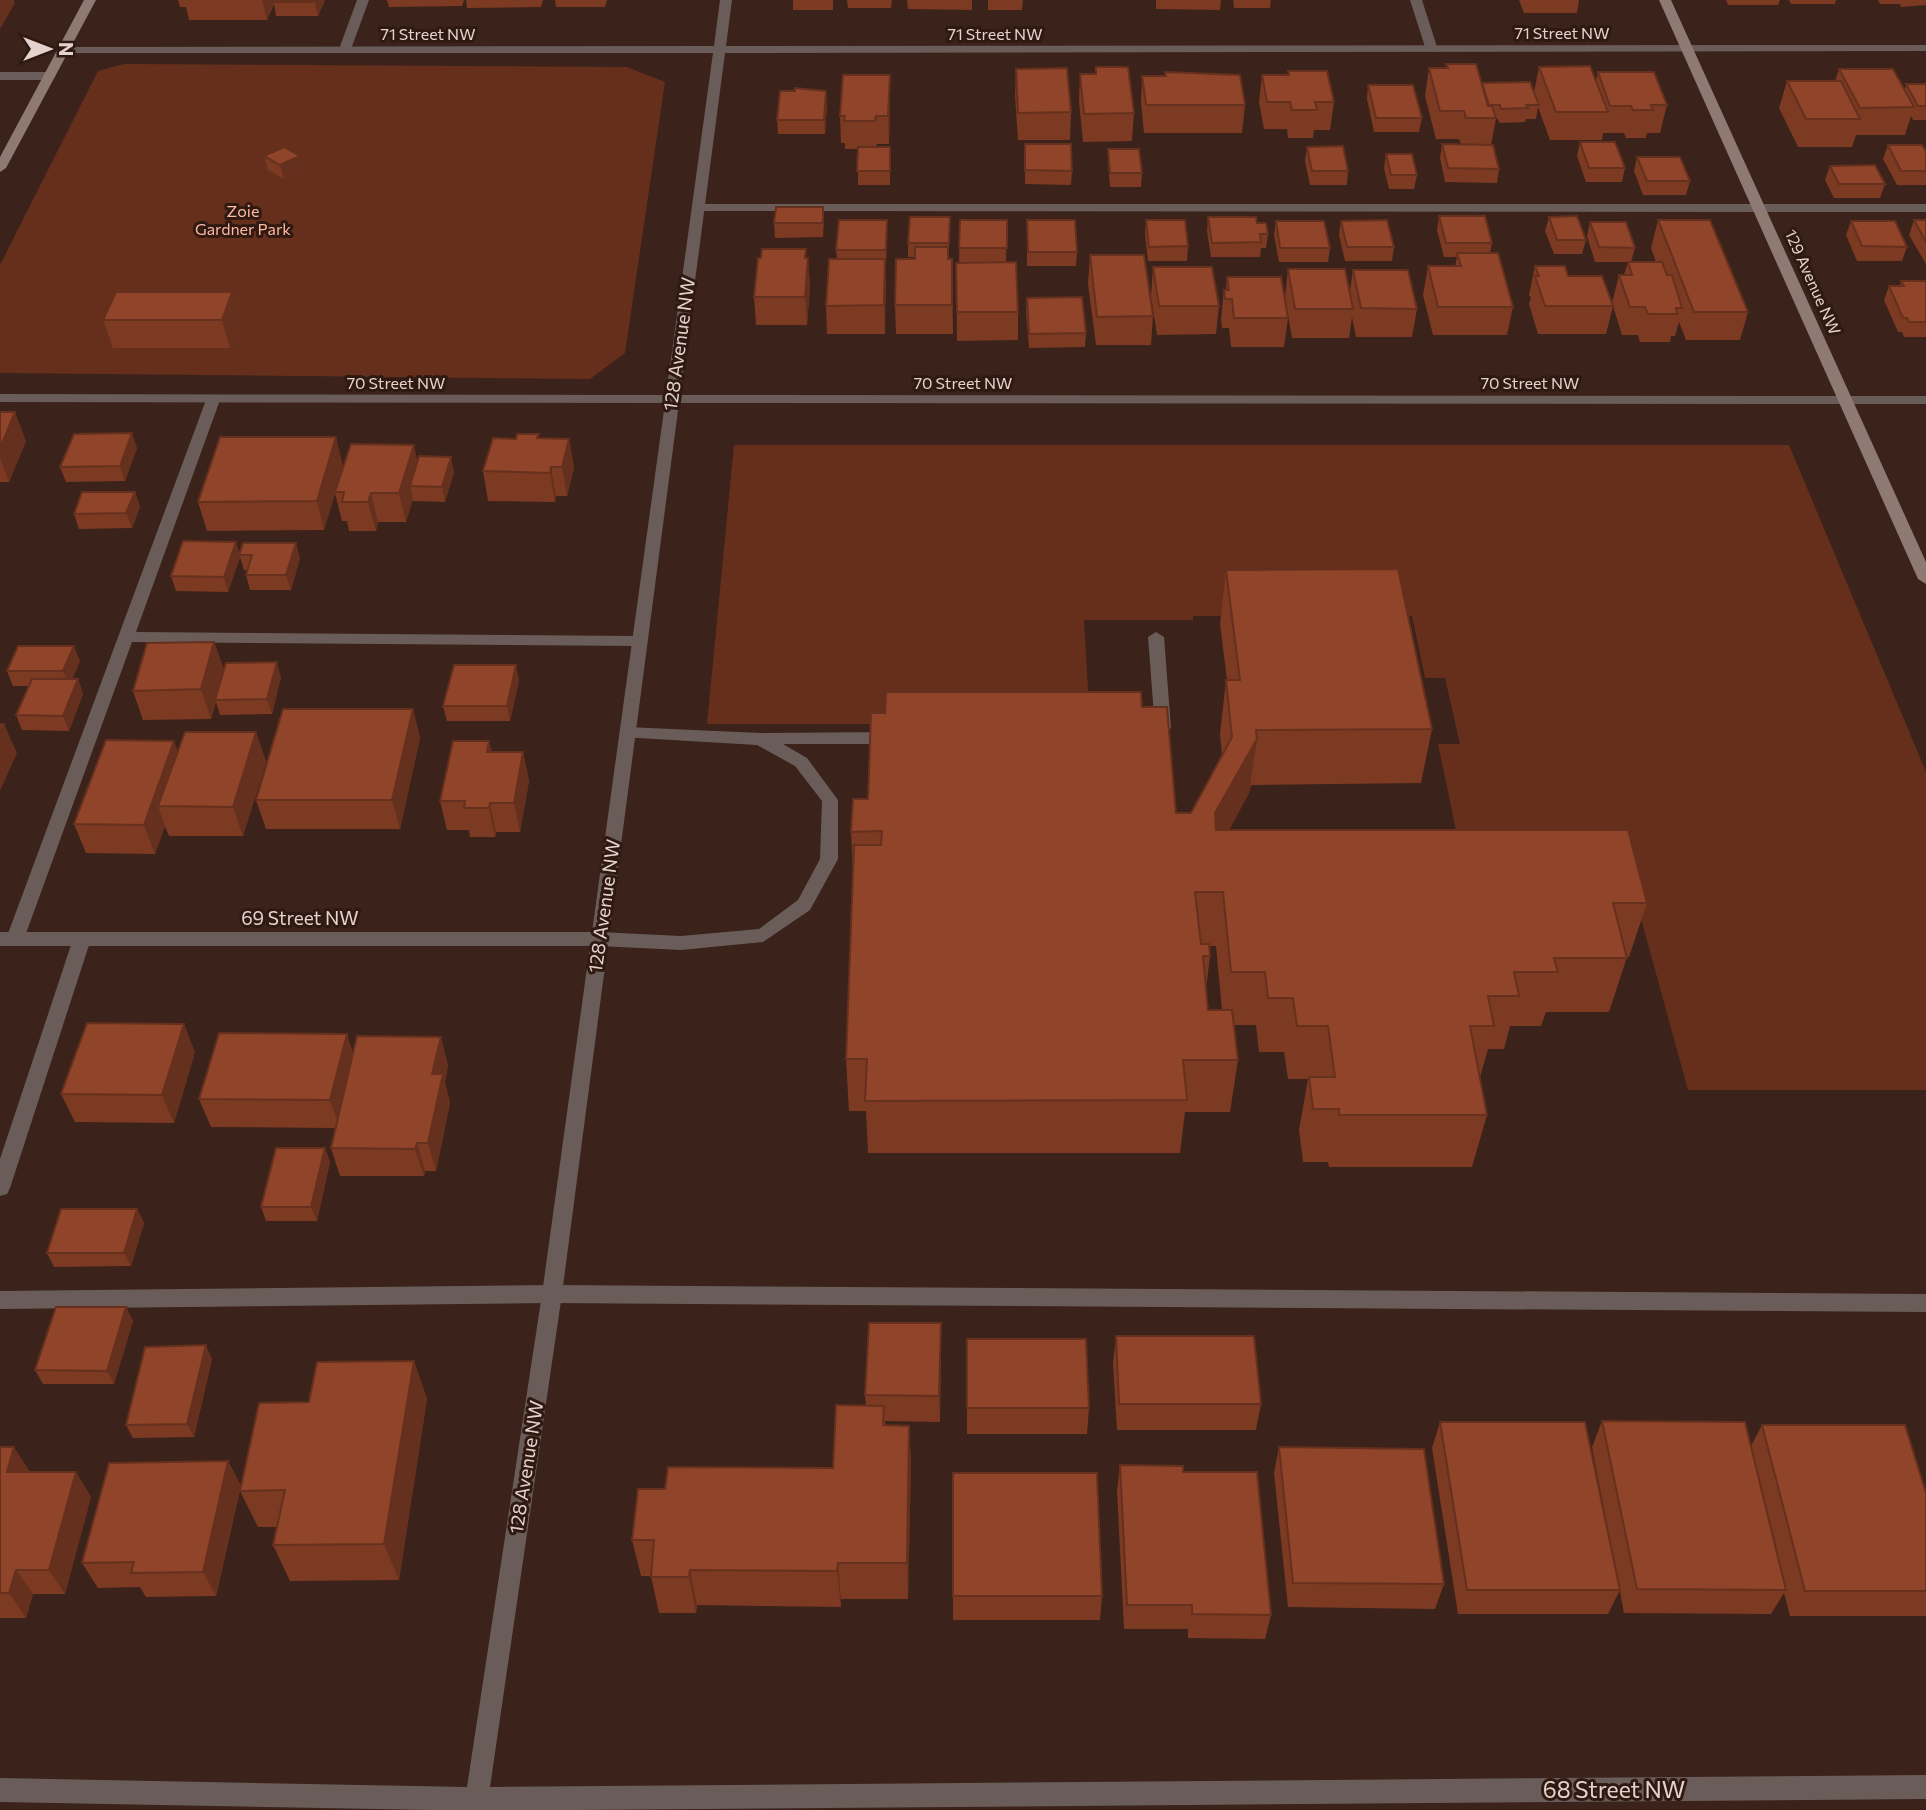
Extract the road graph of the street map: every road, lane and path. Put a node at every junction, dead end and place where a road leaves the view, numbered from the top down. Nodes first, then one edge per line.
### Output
1 (90, 0) edge
2 (363, 0) edge
3 (726, 0) edge
4 (1416, 0) edge
5 (1665, 0) edge
6 (1687, 48) junction
7 (1926, 48) edge
8 (345, 49) junction
9 (63, 50) junction
10 (719, 50) junction
11 (1432, 50) junction
12 (0, 76) edge
13 (50, 76) junction
14 (0, 169) edge
15 (698, 208) junction
16 (1760, 208) junction
17 (1926, 208) edge
18 (0, 398) edge
19 (213, 400) junction
20 (671, 400) junction
21 (1847, 400) junction
22 (1926, 400) edge
23 (1926, 579) edge
24 (127, 637) junction
25 (1156, 637) dead end
26 (638, 641) junction
27 (627, 733) junction
28 (1150, 736) edge
29 (760, 738) junction
30 (913, 738) edge
31 (7, 939) edge
32 (82, 939) junction
33 (599, 939) junction
34 (0, 1188) edge
35 (552, 1294) junction
36 (0, 1300) edge
37 (1926, 1303) edge
38 (1926, 1787) edge
39 (0, 1790) edge
40 (475, 1805) edge

1 - 9 street
2 - 8 street
3 - 10 street, 128 Avenue NW
4 - 11 street
5 - 6 street, 129 Avenue NW
6 - 7 street, 71 Street NW
6 - 11 street, 71 Street NW
6 - 16 street, 129 Avenue NW
8 - 9 street, 71 Street NW
8 - 10 street, 71 Street NW
9 - 13 street
10 - 11 street, 71 Street NW
10 - 15 street, 128 Avenue NW
12 - 13 street
13 - 14 street
15 - 16 street
15 - 20 street, 128 Avenue NW
16 - 17 street
16 - 21 street, 129 Avenue NW
18 - 19 street, 70 Street NW
19 - 20 street, 70 Street NW
19 - 24 street
20 - 21 street, 70 Street NW
20 - 26 street, 128 Avenue NW
21 - 22 street, 70 Street NW
21 - 23 street, 129 Avenue NW
24 - 26 street
24 - 31 street
25 - 28 street
26 - 27 street, 128 Avenue NW
27 - 29 street
27 - 33 street, 128 Avenue NW
29 - 30 street
29 - 33 street
31 - 32 street, 69 Street NW
32 - 33 street, 69 Street NW
32 - 34 street
33 - 35 street, 128 Avenue NW
35 - 36 street
35 - 37 street
35 - 40 street, 128 Avenue NW
38 - 40 street, 68 Street NW
39 - 40 street, 68 Street NW

